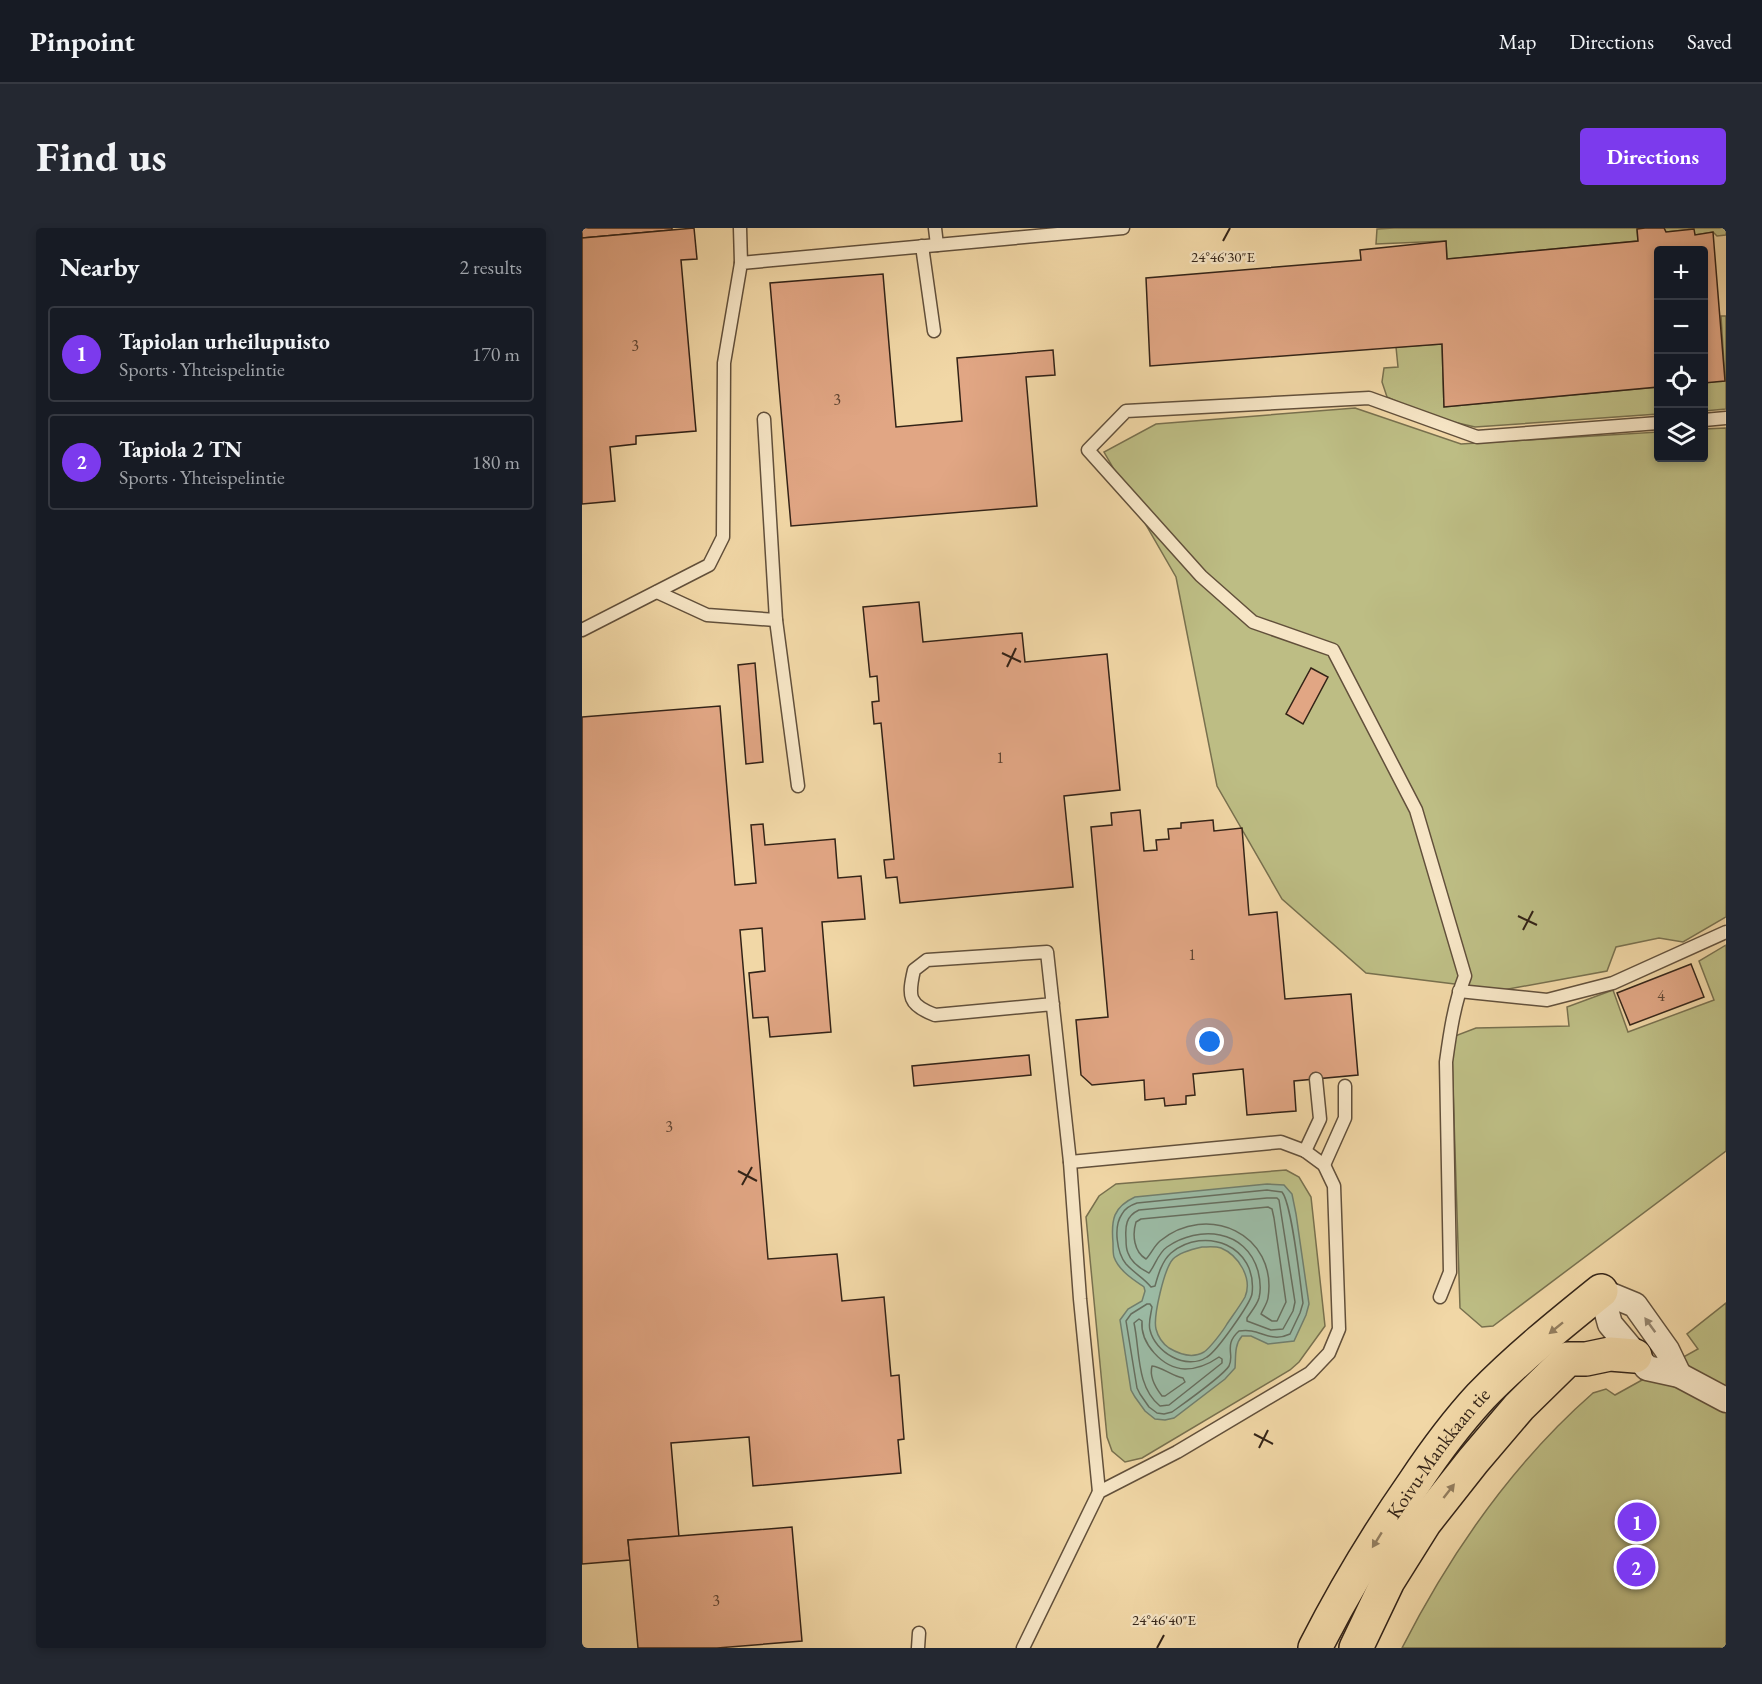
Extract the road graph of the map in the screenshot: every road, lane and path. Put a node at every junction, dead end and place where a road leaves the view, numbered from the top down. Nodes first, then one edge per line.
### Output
1 (740, 228) edge
2 (936, 228) edge
3 (1123, 228) edge
4 (937, 245) junction
5 (922, 246) junction
6 (741, 263) junction
7 (934, 331) dead end
8 (1726, 418) edge
9 (764, 419) dead end
10 (1708, 420) edge
11 (1654, 423) edge
12 (657, 592) junction
13 (776, 620) junction
14 (582, 630) edge
15 (798, 786) dead end
16 (1726, 932) edge
17 (1459, 991) junction
18 (1053, 1004) junction
19 (1316, 1079) dead end
20 (1345, 1086) dead end
21 (1305, 1151) junction
22 (1070, 1162) junction
23 (1324, 1165) junction
24 (1601, 1291) junction
25 (1440, 1296) dead end
26 (1635, 1356) junction
27 (1679, 1375) junction
28 (1726, 1400) edge
29 (1099, 1492) junction
30 (919, 1633) dead end
31 (918, 1648) edge
32 (1023, 1648) edge
33 (1315, 1648) edge
34 (1356, 1648) edge

1 - 6 lane
2 - 4 lane
3 - 4 lane
4 - 5 lane
5 - 6 lane
5 - 7 lane
6 - 12 lane
8 - 10 lane
9 - 13 lane
11 - 17 lane
12 - 13 lane
12 - 14 lane
13 - 15 lane
16 - 17 lane
17 - 25 lane
18 - 18 lane
18 - 22 lane
19 - 21 lane
20 - 23 lane
21 - 22 lane
21 - 23 lane
22 - 29 lane
23 - 29 lane
24 - 26 street
27 -> 24 street
24 -> 33 main road, Koivu-Mankkaan tie
26 - 27 street
34 -> 26 main road, Koivu-Mankkaan tie
27 - 28 street
29 - 32 lane
30 - 31 lane

